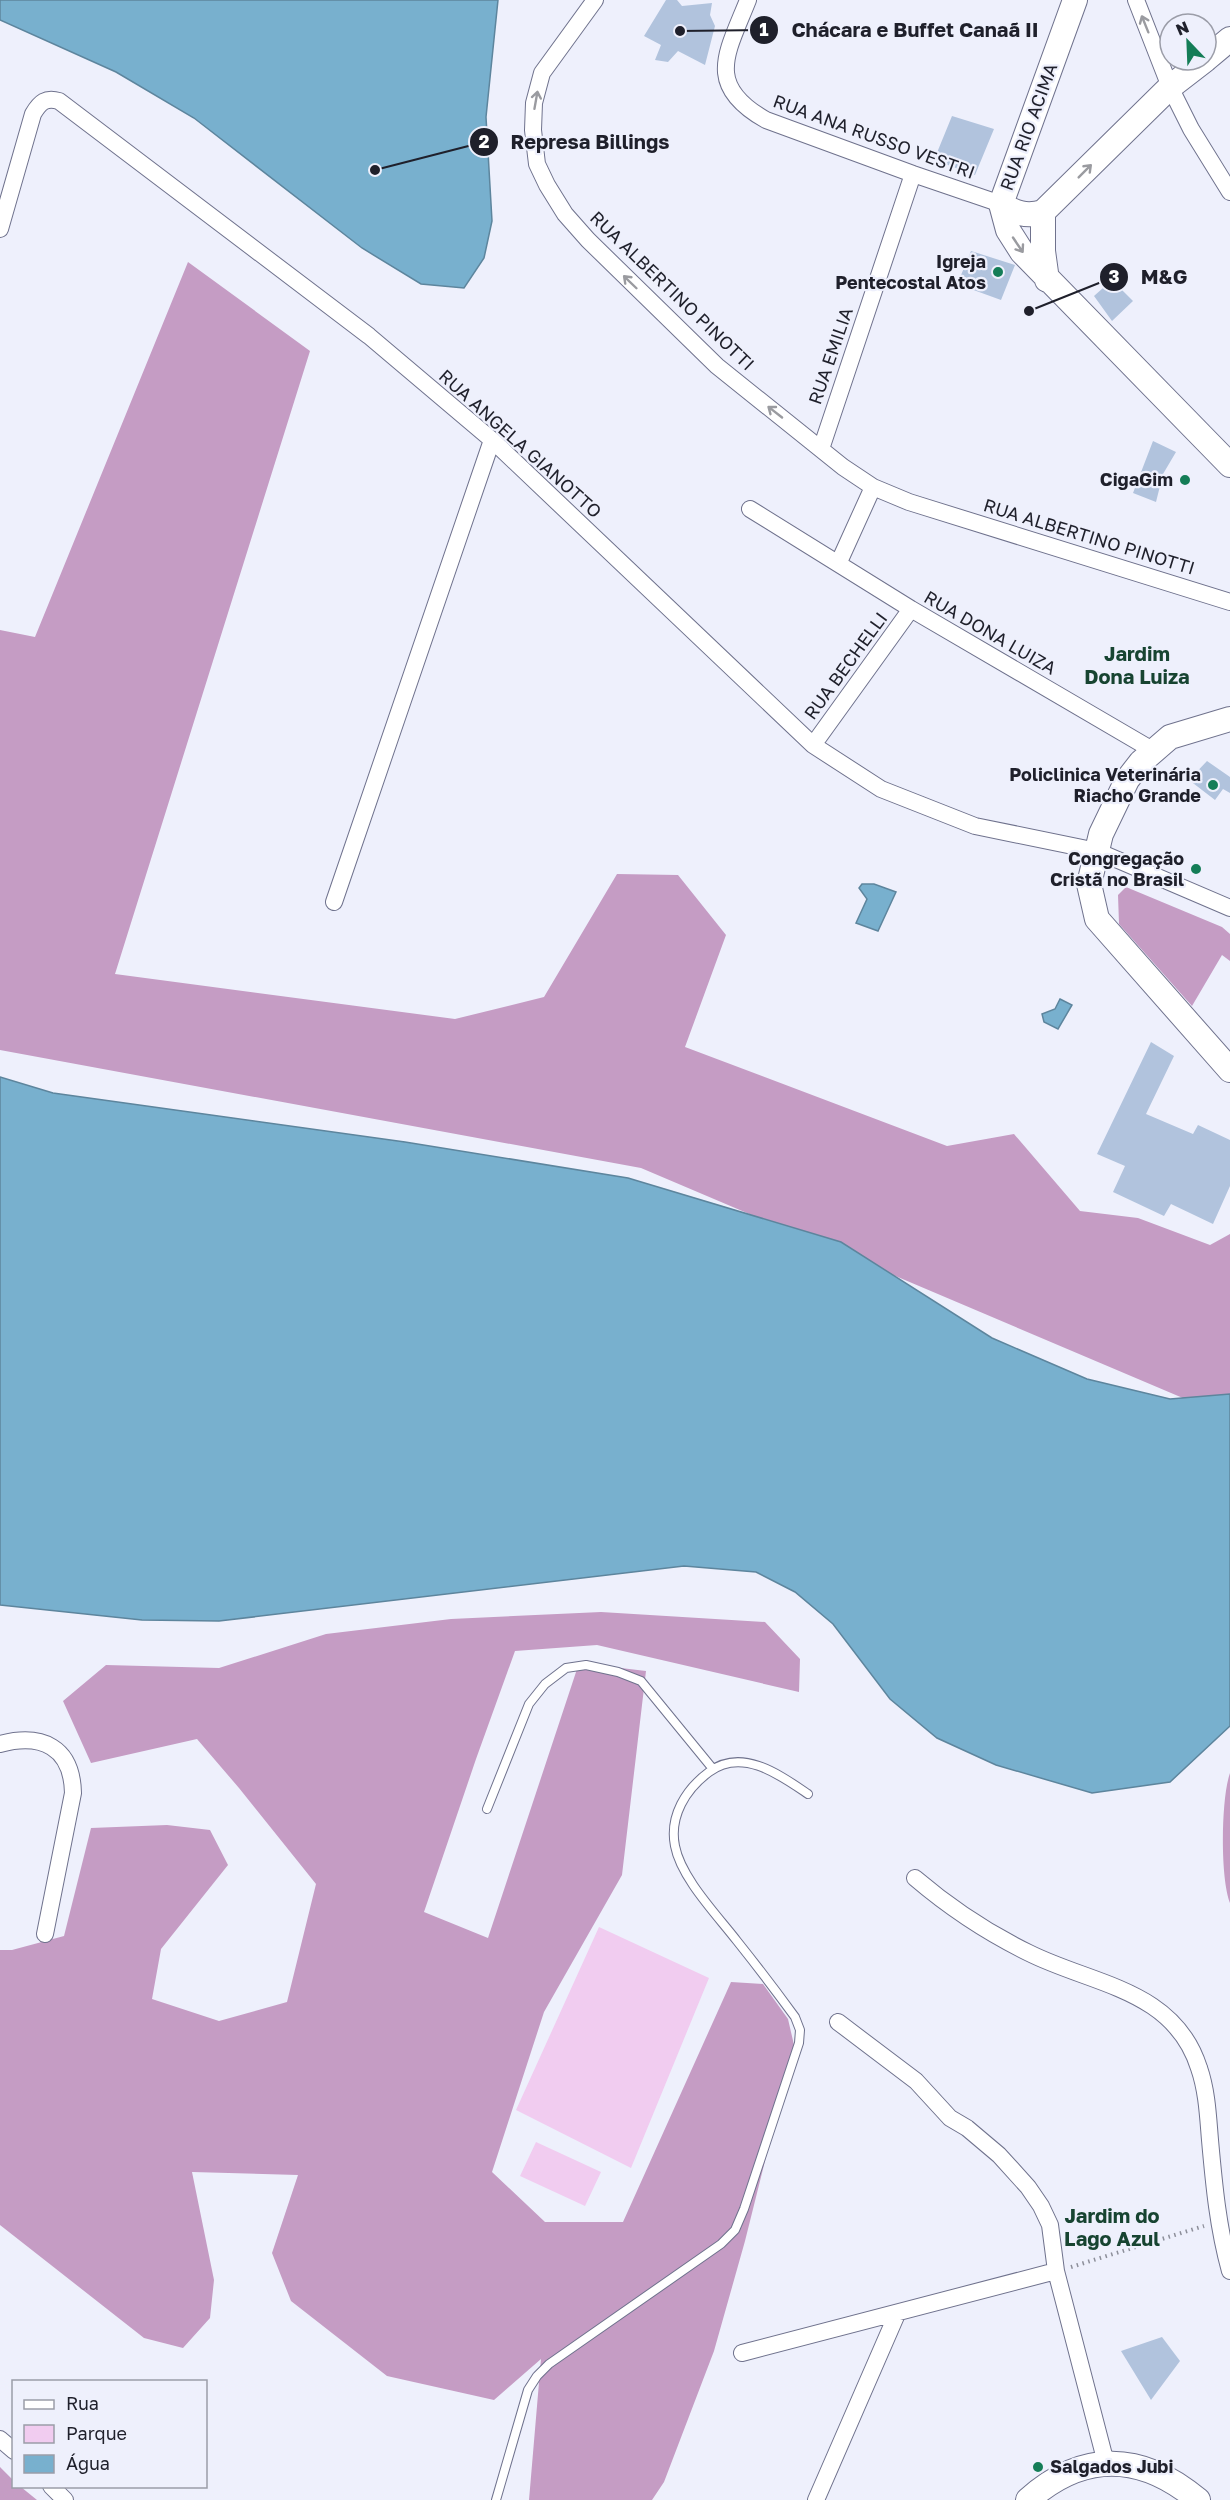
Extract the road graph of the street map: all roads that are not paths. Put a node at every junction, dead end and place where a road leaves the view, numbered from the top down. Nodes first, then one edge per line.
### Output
1 (595, 0) edge
2 (748, 0) edge
3 (1075, 0) edge
4 (1136, 0) edge
5 (1230, 39) edge
6 (1218, 49) edge
7 (1189, 72) edge
8 (1170, 87) junction
9 (913, 174) junction
10 (1230, 192) edge
11 (1001, 204) junction
12 (1043, 212) junction
13 (0, 229) edge
14 (1047, 279) junction
15 (492, 440) junction
16 (821, 448) junction
17 (1230, 465) edge
18 (873, 487) junction
19 (750, 509) dead end
20 (839, 562) junction
21 (1230, 602) edge
22 (911, 609) junction
23 (1230, 718) edge
24 (813, 745) junction
25 (1154, 751) junction
26 (1096, 851) junction
27 (334, 902) dead end
28 (1230, 908) edge
29 (1230, 1070) edge
30 (0, 1744) edge
31 (713, 1769) junction
32 (808, 1794) dead end
33 (487, 1809) dead end
34 (915, 1878) dead end
35 (45, 1934) dead end
36 (838, 2022) dead end
37 (1056, 2271) junction
38 (1230, 2271) edge
39 (897, 2314) junction
40 (742, 2353) dead end
41 (0, 2439) edge
42 (12, 2449) edge
43 (1106, 2463) junction
44 (52, 2488) edge
45 (66, 2500) edge
46 (496, 2500) edge
47 (816, 2500) edge
48 (1028, 2500) edge
49 (1198, 2500) edge

16 -> 1 street, RUA ALBERTINO PINOTTI
2 - 9 street, RUA ANA RUSSO VESTRI
3 - 11 main road, RUA RIO ACIMA
8 -> 4 street
5 - 6 main road
7 - 8 main road
8 - 10 street
12 -> 8 main road
9 - 11 street, RUA ANA RUSSO VESTRI
9 - 16 street, RUA EMILIA
11 - 12 main road
11 -> 14 main road, RUA RIO ACIMA
12 - 14 main road
13 - 15 street, RUA ANGELA GIANOTTO
14 - 17 main road, RUA RIO ACIMA
15 - 24 street, RUA ANGELA GIANOTTO
15 - 27 street
16 - 18 street, RUA ALBERTINO PINOTTI
18 - 20 street
18 - 21 street, RUA ALBERTINO PINOTTI
19 - 20 street, RUA DONA LUIZA
20 - 22 street, RUA DONA LUIZA
22 - 24 street, RUA BECHELLI
22 - 25 street, RUA DONA LUIZA
23 - 25 main road
24 - 26 street, RUA ANGELA GIANOTTO
25 - 26 main road
26 - 28 street, RUA ANGELA GIANOTTO
26 - 29 main road
30 - 35 street
31 - 32 lane
31 - 33 lane
31 - 46 lane
34 - 38 street
36 - 37 street
37 - 39 street
37 - 43 street
39 - 40 street
39 - 47 street
41 - 42 street
43 - 48 main road
43 - 49 main road
44 - 45 street

